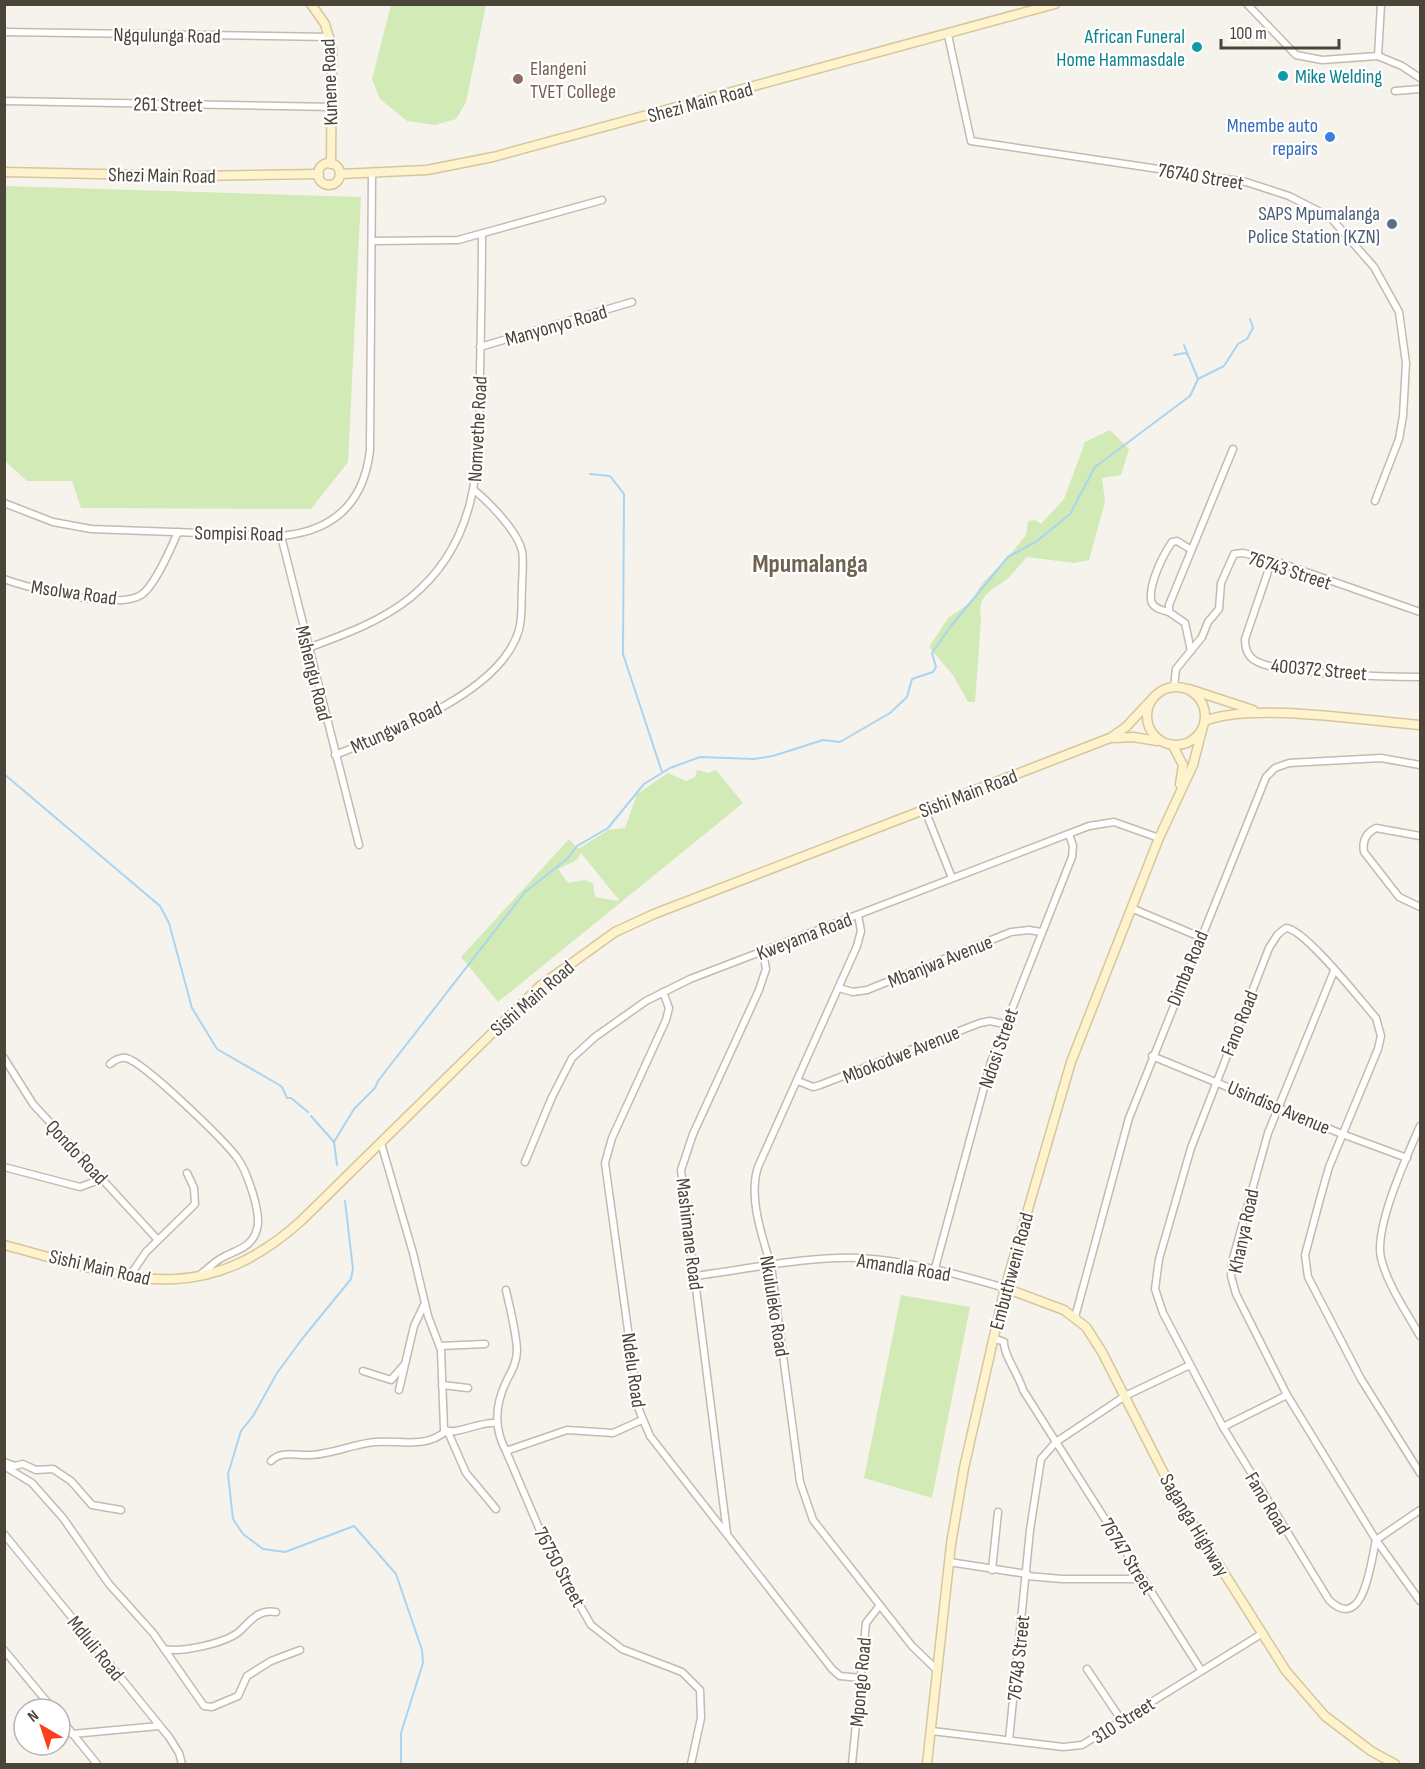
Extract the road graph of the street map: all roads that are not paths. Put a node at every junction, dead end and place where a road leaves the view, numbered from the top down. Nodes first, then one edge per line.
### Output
1 (311, 4) edge
2 (1055, 4) edge
3 (1247, 4) edge
4 (1382, 4) edge
5 (4, 32) edge
6 (948, 35) junction
7 (330, 36) junction
8 (1378, 56) junction
9 (1420, 78) edge
10 (1420, 89) edge
11 (1395, 91) dead end
12 (4, 101) edge
13 (332, 107) junction
14 (331, 164) junction
15 (4, 172) edge
16 (319, 174) junction
17 (340, 174) junction
18 (372, 174) junction
19 (602, 200) dead end
20 (482, 234) junction
21 (374, 241) junction
22 (632, 302) dead end
23 (480, 347) junction
24 (1233, 448) dead end
25 (474, 490) junction
26 (1375, 501) dead end
27 (4, 503) edge
28 (178, 532) junction
29 (281, 536) junction
30 (1190, 549) junction
31 (1272, 560) junction
32 (4, 579) edge
33 (1169, 612) junction
34 (1420, 612) edge
35 (308, 648) junction
36 (1191, 652) junction
37 (1420, 677) edge
38 (1174, 687) junction
39 (1186, 688) junction
40 (1154, 697) junction
41 (1266, 713) junction
42 (1204, 725) junction
43 (1420, 725) edge
44 (1110, 738) junction
45 (1162, 742) junction
46 (1173, 746) junction
47 (335, 755) junction
48 (1420, 765) edge
49 (1176, 799) junction
50 (925, 810) junction
51 (1069, 834) junction
52 (1420, 836) edge
53 (1159, 838) junction
54 (359, 845) dead end
55 (952, 878) junction
56 (1420, 907) edge
57 (1131, 908) junction
58 (858, 915) junction
59 (1041, 932) junction
60 (1200, 937) junction
61 (763, 952) junction
62 (1334, 971) junction
63 (839, 988) junction
64 (663, 992) junction
65 (1005, 1024) junction
66 (1152, 1056) junction
67 (6, 1062) edge
68 (110, 1064) dead end
69 (798, 1081) junction
70 (1215, 1081) junction
71 (1279, 1106) junction
72 (1420, 1126) edge
73 (1342, 1134) junction
74 (381, 1143) junction
75 (1407, 1158) junction
76 (525, 1162) dead end
77 (4, 1167) edge
78 (187, 1173) dead end
79 (102, 1179) junction
80 (158, 1240) junction
81 (5, 1246) edge
82 (771, 1266) junction
83 (935, 1268) junction
84 (695, 1276) junction
85 (129, 1277) junction
86 (197, 1278) junction
87 (1005, 1288) junction
88 (506, 1290) dead end
89 (425, 1304) junction
90 (1075, 1317) junction
91 (1420, 1336) edge
92 (993, 1338) junction
93 (485, 1344) dead end
94 (440, 1346) junction
95 (405, 1364) junction
96 (1190, 1365) junction
97 (363, 1371) dead end
98 (442, 1385) junction
99 (468, 1388) dead end
100 (399, 1390) dead end
101 (1287, 1395) junction
102 (1125, 1396) junction
103 (642, 1420) junction
104 (496, 1423) junction
105 (1223, 1427) junction
106 (447, 1432) junction
107 (1056, 1442) junction
108 (506, 1451) junction
109 (271, 1461) dead end
110 (4, 1465) edge
111 (1420, 1473) edge
112 (496, 1509) dead end
113 (122, 1510) dead end
114 (1420, 1510) edge
115 (998, 1512) dead end
116 (727, 1533) junction
117 (4, 1534) edge
118 (1376, 1540) junction
119 (949, 1562) junction
120 (992, 1570) junction
121 (1027, 1575) junction
122 (1143, 1579) junction
123 (1420, 1601) edge
124 (880, 1605) junction
125 (276, 1612) dead end
126 (1263, 1633) junction
127 (164, 1649) junction
128 (4, 1650) edge
129 (300, 1650) dead end
130 (1087, 1669) dead end
131 (1201, 1670) junction
132 (939, 1671) junction
133 (861, 1678) junction
134 (43, 1697) edge
135 (1122, 1721) junction
136 (159, 1726) junction
137 (932, 1731) junction
138 (72, 1734) joint
139 (1009, 1740) junction
140 (97, 1764) edge
141 (182, 1764) edge
142 (691, 1764) edge
143 (852, 1764) edge
144 (927, 1764) edge
145 (1395, 1764) edge

1 - 7 street, Kunene Road
2 - 6 street, Shezi Main Road
3 - 8 street
4 - 8 street
5 - 7 street, Ngqulunga Road
6 - 18 street, Shezi Main Road
6 - 26 street, 76740 Street
7 - 13 street, Kunene Road
8 - 9 street
10 - 11 street
12 - 13 street, 261 Street
13 - 14 street, Kunene Road
14 - 16 street
14 - 17 street
15 - 16 street, Shezi Main Road
16 - 17 street
17 - 18 street, Shezi Main Road
18 - 21 street, Sompisi Road
19 - 20 street
20 - 21 street
20 - 23 street, Nomvethe Road
21 - 29 street, Sompisi Road
22 - 23 street, Manyonyo Road
23 - 25 street, Nomvethe Road
24 - 30 street
25 - 35 street, Nomvethe Road
25 - 47 street, Mtungwa Road
27 - 28 street, Sompisi Road
28 - 29 street, Sompisi Road
28 - 32 street, Msolwa Road
29 - 35 street, Mshengu Road
30 - 33 street
30 - 33 street
31 - 34 street, 76743 Street
31 - 36 street, 76743 Street
31 - 37 street, 400372 Street
33 - 36 street
35 - 47 street, Mshengu Road
36 - 38 street, 76743 Street
38 - 39 street
38 - 40 street
39 - 41 street
39 - 42 street
40 - 44 street, Sishi Main Road
40 - 45 street
41 - 42 street
41 - 43 street
42 - 46 street
42 - 49 street, Embuthweni Road
44 - 45 street, Sishi Main Road
44 - 50 street, Sishi Main Road
45 - 46 street
46 - 49 street, Embuthweni Road
47 - 54 street, Mshengu Road
48 - 60 street, Dimba Road
49 - 53 street, Embuthweni Road
50 - 55 street
50 - 74 street, Sishi Main Road
51 - 53 street, Kweyama Road
51 - 55 street, Kweyama Road
51 - 59 street, Ndosi Street
52 - 56 street
53 - 57 street, Embuthweni Road
55 - 58 street, Kweyama Road
57 - 60 street
57 - 87 street, Embuthweni Road
58 - 61 street, Kweyama Road
58 - 63 street, Nkululeko Road
59 - 63 street, Mbanjwa Avenue
59 - 65 street, Ndosi Street
60 - 66 street, Dimba Road
61 - 64 street, Kweyama Road
61 - 84 street, Mashimane Road
62 - 70 street, Fano Road
62 - 71 street, Khanya Road
62 - 73 street, Fano Road
63 - 69 street, Nkululeko Road
64 - 76 street, Kweyama Road
64 - 103 street, Ndelu Road
65 - 69 street, Mbokodwe Avenue
65 - 83 street, Ndosi Street
66 - 70 street, Usindiso Avenue
66 - 90 street, Dimba Road
67 - 79 street, Qondo Road
68 - 86 street
69 - 82 street, Nkululeko Road
70 - 71 street, Usindiso Avenue
70 - 96 street, Fano Road
71 - 73 street, Usindiso Avenue
71 - 101 street, Khanya Road
72 - 75 street
73 - 75 street, Usindiso Avenue
73 - 111 street, Fano Road
74 - 86 street, Sishi Main Road
74 - 89 street
75 - 91 street
77 - 79 street
78 - 80 street
79 - 80 street, Qondo Road
80 - 85 street
81 - 85 street, Sishi Main Road
82 - 83 street, Amandla Road
82 - 84 street, Amandla Road
82 - 124 street, Nkululeko Road
83 - 87 street, Amandla Road
84 - 116 street, Mashimane Road
85 - 86 street, Sishi Main Road
87 - 90 street, Saganga Highway
87 - 92 street, Embuthweni Road
88 - 104 street
89 - 94 street
89 - 95 street
90 - 102 street, Saganga Highway
92 - 107 street, 76747 Street
92 - 119 street, Embuthweni Road
93 - 94 street
94 - 98 street
95 - 97 street
95 - 100 street
96 - 102 street
96 - 105 street, Fano Road
98 - 99 street
98 - 106 street
101 - 105 street
101 - 118 street, Khanya Road
102 - 107 street
102 - 126 street, Saganga Highway
103 - 108 street
103 - 116 street, Ndelu Road
104 - 106 street
104 - 108 street, 76750 Street
105 - 118 street, Fano Road
106 - 109 street
106 - 112 street
107 - 121 street, 76748 Street
107 - 122 street, 76747 Street
108 - 142 street, 76750 Street
110 - 113 street
110 - 127 street
114 - 118 street
115 - 120 street
116 - 133 street, Ndelu Road
117 - 136 street, Mdluli Road
118 - 123 street, Khanya Road
119 - 120 street
119 - 132 street, Embuthweni Road
120 - 121 street
121 - 122 street
121 - 139 street, 76748 Street
122 - 131 street, 76747 Street
124 - 132 street, Nkululeko Road
124 - 133 street, Mpongo Road
125 - 127 street
126 - 131 street, 310 Street
126 - 145 street, Saganga Highway
127 - 129 street
128 - 134 street
130 - 135 street
131 - 135 street, 310 Street
132 - 137 street, Embuthweni Road
133 - 143 street, Mpongo Road
135 - 139 street, 310 Street
136 - 138 street
136 - 141 street, Mdluli Road
137 - 139 street, 310 Street
137 - 144 street, Embuthweni Road
138 - 140 street

